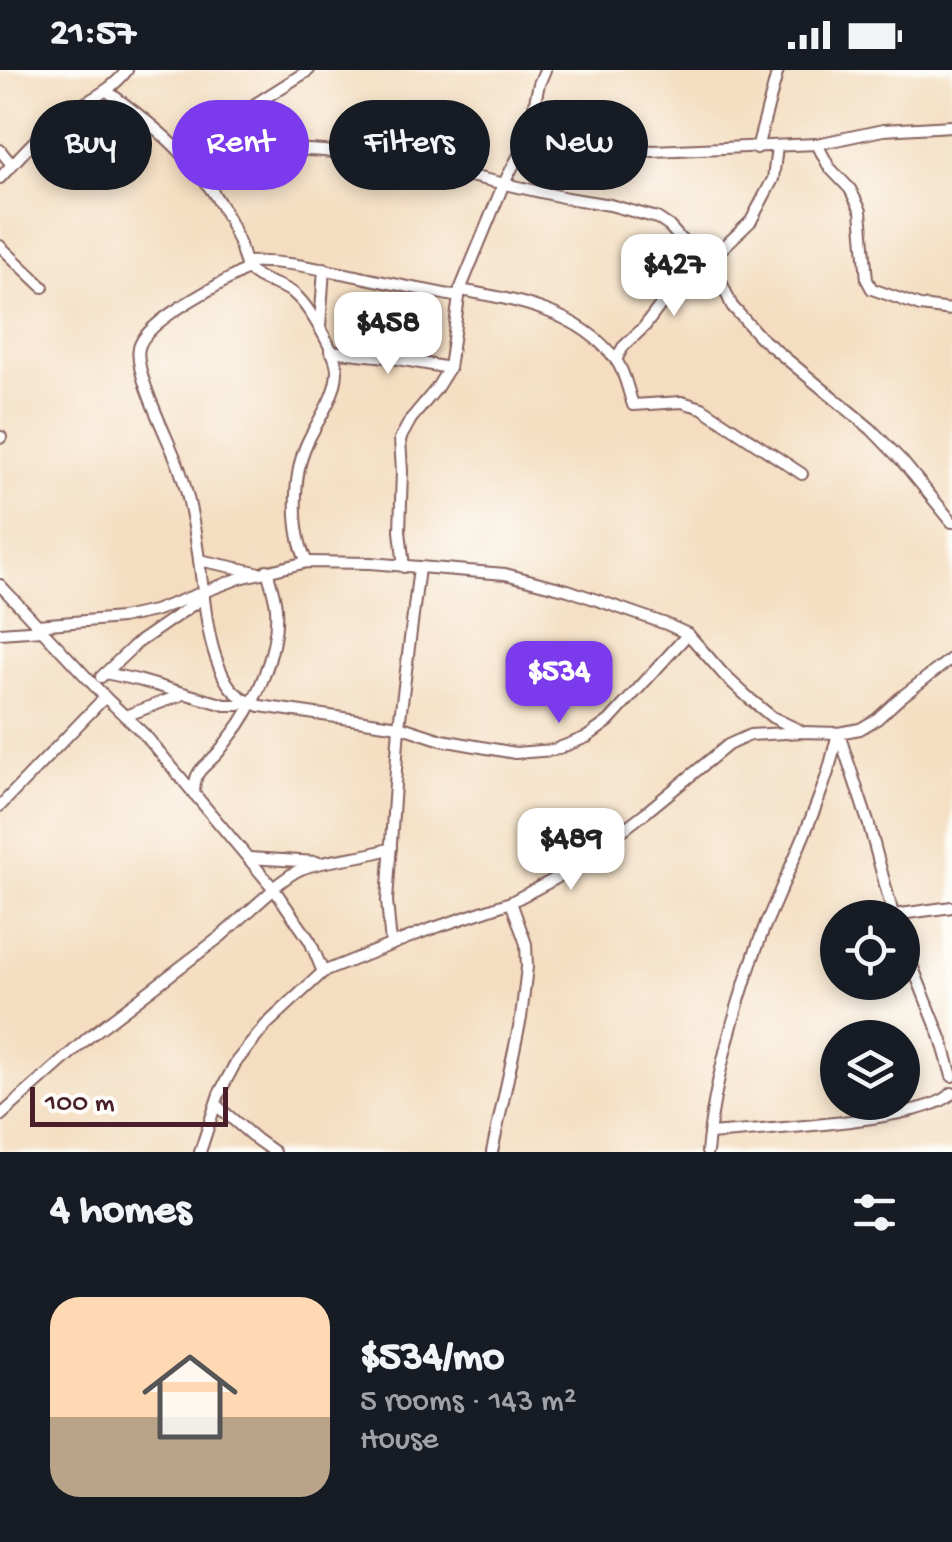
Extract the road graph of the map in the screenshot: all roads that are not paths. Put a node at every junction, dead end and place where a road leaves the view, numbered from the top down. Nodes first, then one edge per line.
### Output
1 (126, 70) edge
2 (309, 70) edge
3 (545, 70) edge
4 (778, 70) edge
5 (107, 91) junction
6 (262, 100) edge
7 (535, 100) edge
8 (952, 126) edge
9 (172, 143) edge
10 (817, 144) junction
11 (777, 147) junction
12 (757, 148) junction
13 (0, 150) edge
14 (309, 150) edge
15 (648, 150) edge
16 (12, 165) junction
17 (510, 172) edge
18 (0, 178) edge
19 (504, 183) junction
20 (211, 190) edge
21 (0, 246) edge
22 (711, 260) junction
23 (247, 265) junction
24 (324, 268) junction
25 (43, 287) dead end
26 (459, 293) junction
27 (952, 310) edge
28 (320, 328) junction
29 (330, 351) junction
30 (616, 360) junction
31 (449, 368) junction
32 (802, 474) dead end
33 (952, 522) edge
34 (199, 560) junction
35 (307, 562) junction
36 (404, 567) junction
37 (418, 568) junction
38 (263, 572) junction
39 (0, 585) edge
40 (204, 595) junction
41 (40, 628) junction
42 (0, 633) edge
43 (688, 634) junction
44 (952, 658) edge
45 (105, 673) junction
46 (94, 685) junction
47 (184, 694) junction
48 (106, 697) junction
49 (248, 702) junction
50 (125, 716) junction
51 (399, 726) junction
52 (803, 732) junction
53 (838, 733) junction
54 (194, 794) junction
55 (0, 806) edge
56 (391, 848) junction
57 (248, 858) junction
58 (321, 863) junction
59 (273, 889) junction
60 (889, 900) edge
61 (511, 902) junction
62 (952, 907) edge
63 (920, 912) edge
64 (392, 945) junction
65 (322, 972) junction
66 (920, 979) edge
67 (947, 1037) edge
68 (952, 1076) edge
69 (952, 1093) edge
70 (216, 1104) junction
71 (0, 1116) edge
72 (709, 1134) junction
73 (200, 1152) edge
74 (274, 1152) edge
75 (492, 1152) edge
76 (707, 1152) edge

1 - 5 street
2 - 6 street
3 - 7 street
4 - 12 street
5 - 9 street
5 - 16 street
8 - 10 street
10 - 11 street
10 - 27 street
11 - 12 street
11 - 22 street
12 - 15 street
13 - 16 street
14 - 19 street
16 - 18 street
17 - 19 street
19 - 22 street
19 - 26 street
20 - 23 street
21 - 25 street
22 - 30 street
22 - 33 street
23 - 24 street
23 - 28 street
23 - 34 street
24 - 26 street
24 - 28 street
26 - 30 street
26 - 31 street
28 - 29 street
29 - 31 street
29 - 35 street
30 - 32 street
31 - 36 street
34 - 38 street
34 - 40 street
35 - 36 street
35 - 38 street
36 - 37 street
37 - 43 street
37 - 51 street
38 - 40 street
38 - 49 street
39 - 41 street
40 - 41 street
40 - 45 street
40 - 49 street
41 - 42 street
41 - 46 street
43 - 51 street
43 - 52 street
44 - 53 street
45 - 46 street
45 - 47 street
46 - 48 street
47 - 49 street
47 - 50 street
48 - 50 street
48 - 55 street
49 - 51 street
49 - 54 street
50 - 54 street
51 - 56 street
52 - 53 street
52 - 61 street
53 - 60 street
53 - 72 street
54 - 57 street
56 - 58 street
56 - 64 street
57 - 58 street
57 - 59 street
58 - 59 street
59 - 65 street
59 - 71 street
61 - 64 street
61 - 75 street
62 - 63 street
64 - 65 street
65 - 70 street
66 - 67 street
67 - 68 street
69 - 72 street
70 - 73 street
70 - 74 street
72 - 76 street

